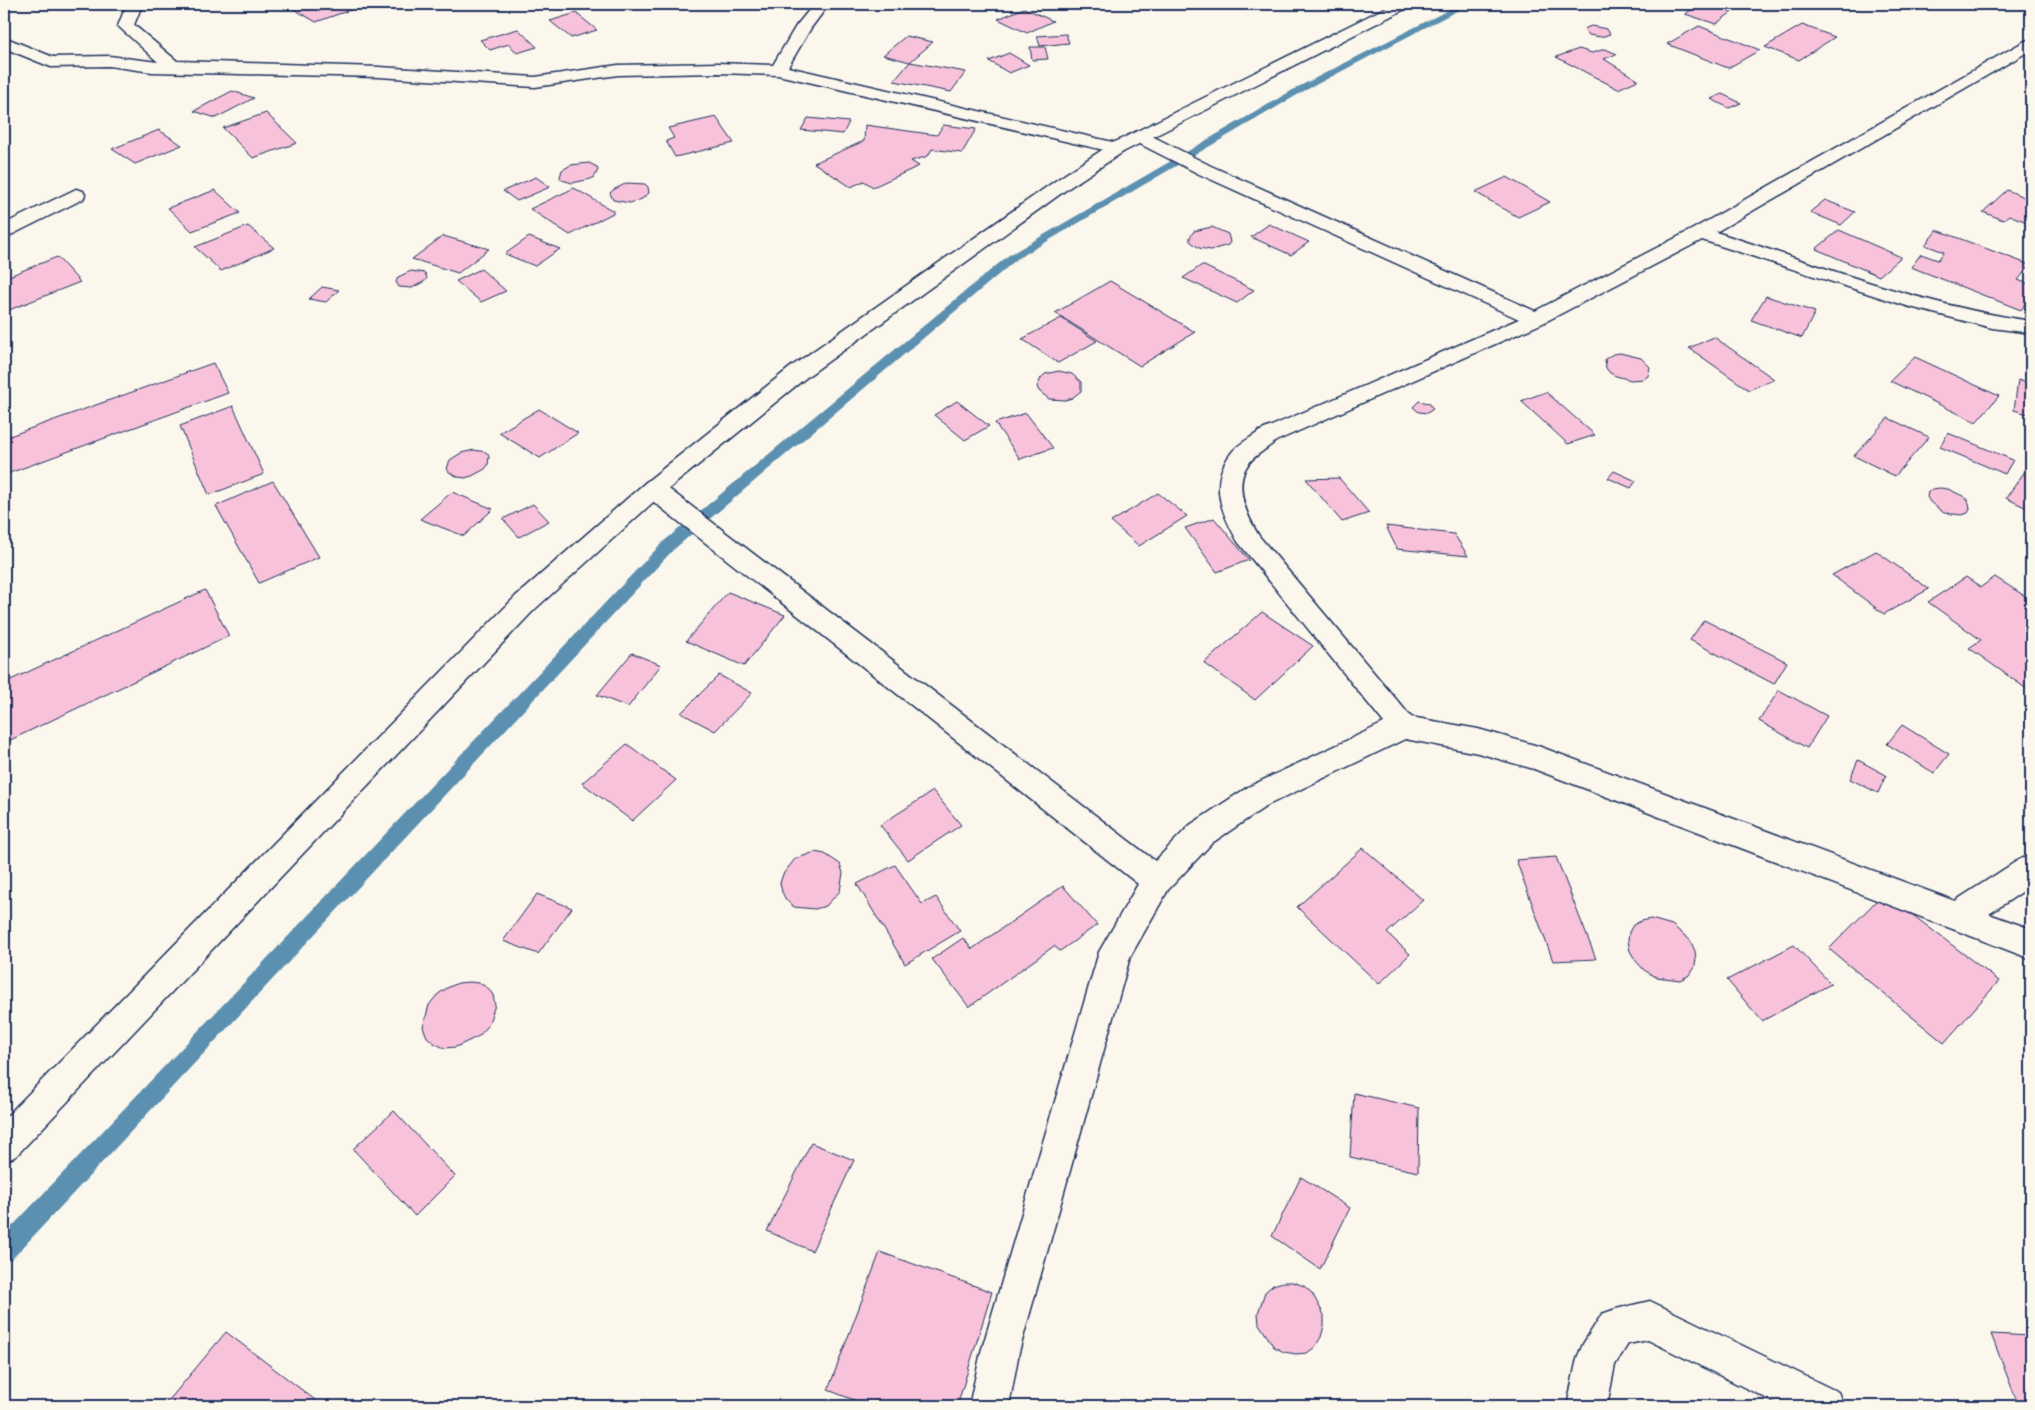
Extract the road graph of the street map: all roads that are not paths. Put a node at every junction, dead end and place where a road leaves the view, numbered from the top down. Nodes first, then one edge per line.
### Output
1 (140, 4) edge
2 (822, 4) edge
3 (1404, 4) edge
4 (4, 42) edge
5 (2031, 44) edge
6 (173, 66) junction
7 (778, 70) junction
8 (1142, 138) junction
9 (1117, 148) junction
10 (76, 195) dead end
11 (4, 231) edge
12 (1700, 233) junction
13 (1536, 319) junction
14 (2031, 327) edge
15 (654, 489) junction
16 (1403, 727) junction
17 (2031, 869) edge
18 (1157, 880) junction
19 (1959, 916) junction
20 (2031, 944) edge
21 (4, 1144) edge
22 (989, 1406) edge
23 (1587, 1406) edge
24 (1824, 1406) edge

1 - 6 street
2 - 7 street
3 - 8 street
4 - 6 street
5 - 12 street
6 - 7 street
7 - 9 street
8 - 9 street
8 - 13 street
9 - 15 street
10 - 11 street
12 - 13 street
12 - 14 street
13 - 16 street
15 - 18 street
15 - 21 street
16 - 18 street
16 - 19 street
17 - 19 street
18 - 22 street
19 - 20 street
23 - 24 street

